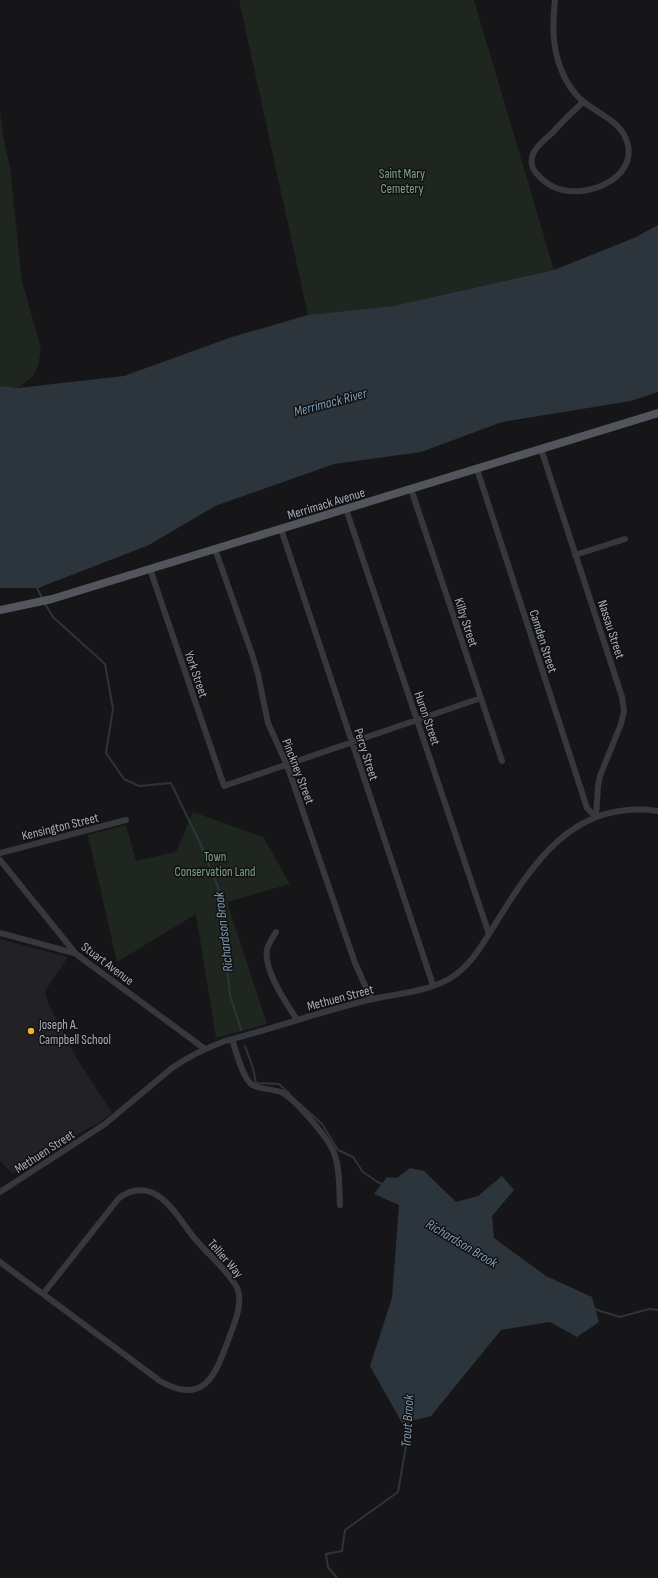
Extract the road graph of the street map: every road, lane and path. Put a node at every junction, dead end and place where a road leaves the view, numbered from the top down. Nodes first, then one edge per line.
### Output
1 (555, 0) edge
2 (583, 102) junction
3 (658, 413) edge
4 (541, 449) junction
5 (477, 469) junction
6 (411, 489) junction
7 (346, 509) junction
8 (281, 529) junction
9 (625, 538) dead end
10 (215, 549) junction
11 (575, 555) junction
12 (150, 569) junction
13 (0, 610) edge
14 (481, 698) junction
15 (417, 720) junction
16 (352, 742) junction
17 (502, 762) dead end
18 (287, 765) junction
19 (658, 811) edge
20 (596, 817) junction
21 (126, 820) dead end
22 (0, 853) edge
23 (0, 860) edge
24 (276, 932) dead end
25 (0, 933) edge
26 (489, 934) junction
27 (76, 954) junction
28 (433, 985) junction
29 (371, 999) junction
30 (296, 1020) junction
31 (232, 1039) junction
32 (205, 1049) junction
33 (0, 1192) edge
34 (340, 1204) dead end
35 (0, 1262) edge
36 (42, 1294) junction

1 - 2 street
2 - 2 street
3 - 4 main road, Merrimack Avenue
4 - 5 main road, Merrimack Avenue
4 - 11 street, Nassau Street
5 - 6 main road, Merrimack Avenue
5 - 20 street, Camden Street
6 - 7 main road, Merrimack Avenue
6 - 14 street, Kilby Street
7 - 8 main road, Merrimack Avenue
7 - 15 street, Huron Street
8 - 10 main road, Merrimack Avenue
8 - 16 street, Percy Street
9 - 11 street
10 - 12 main road, Merrimack Avenue
10 - 18 street, Pinckney Street
11 - 20 street, Nassau Street
12 - 13 main road, Merrimack Avenue
12 - 18 street, York Street
14 - 15 street
14 - 17 street, Kilby Street
15 - 16 street
15 - 26 street, Huron Street
16 - 18 street
16 - 28 street, Percy Street
18 - 29 street, Pinckney Street
19 - 20 street, Methuen Street
20 - 26 street, Methuen Street
21 - 22 street, Kensington Street
23 - 27 street, Stuart Avenue
24 - 30 street
25 - 27 street
26 - 28 street, Methuen Street
27 - 32 street, Stuart Avenue
28 - 29 street, Methuen Street
29 - 30 street, Methuen Street
30 - 31 street, Methuen Street
31 - 32 street, Methuen Street
31 - 34 street
32 - 33 street, Methuen Street
35 - 36 street, Tellier Way
36 - 36 street, Tellier Way

